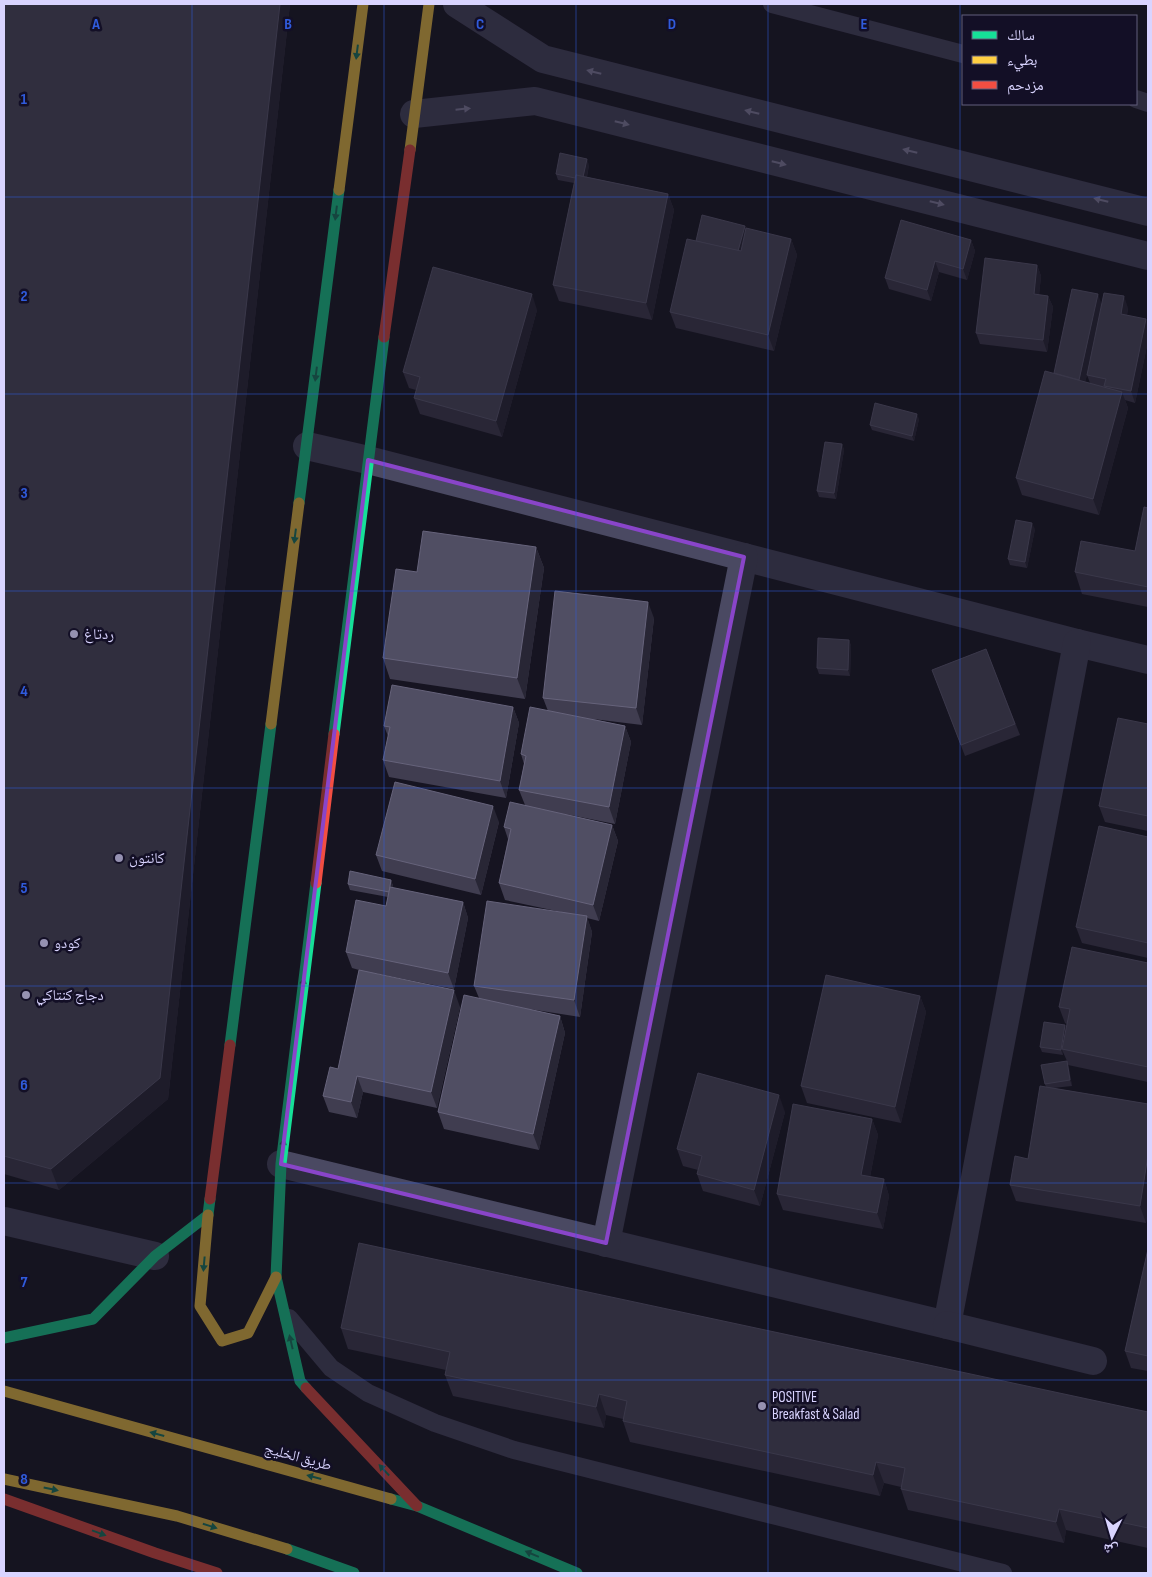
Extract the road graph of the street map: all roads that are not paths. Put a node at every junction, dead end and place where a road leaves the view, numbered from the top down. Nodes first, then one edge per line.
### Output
1 (363, 4) edge
2 (429, 4) edge
3 (457, 4) edge
4 (772, 4) edge
5 (962, 54) edge
6 (414, 114) junction
7 (1148, 212) edge
8 (1148, 256) edge
9 (307, 446) junction
10 (368, 460) junction
11 (744, 557) junction
12 (1077, 643) junction
13 (1148, 660) edge
14 (281, 1164) junction
15 (208, 1215) junction
16 (4, 1221) edge
17 (606, 1243) junction
18 (155, 1256) junction
19 (276, 1277) junction
20 (284, 1312) junction
21 (947, 1325) junction
22 (4, 1338) edge
23 (1094, 1361) dead end
24 (4, 1391) edge
25 (4, 1479) edge
26 (4, 1499) edge
27 (417, 1506) junction
28 (217, 1573) edge
29 (354, 1573) edge
30 (577, 1573) edge
31 (1003, 1573) edge

1 -> 9 street
2 - 6 street
7 -> 3 street
4 - 5 lane
6 -> 8 street
6 - 10 street
9 - 10 street
9 -> 15 street
10 - 11 street
14 -> 10 street
11 - 12 street
11 - 17 street
12 - 13 street
12 - 21 street
14 - 17 street
14 - 19 street
15 - 18 street
15 -> 19 street
16 - 18 street
17 - 21 street
18 - 22 street
19 - 20 street
27 -> 20 street
20 - 31 lane
21 - 23 street
27 -> 24 street, طريق الخليج
25 -> 29 street
26 -> 28 street
30 -> 27 street, طريق الخليج

